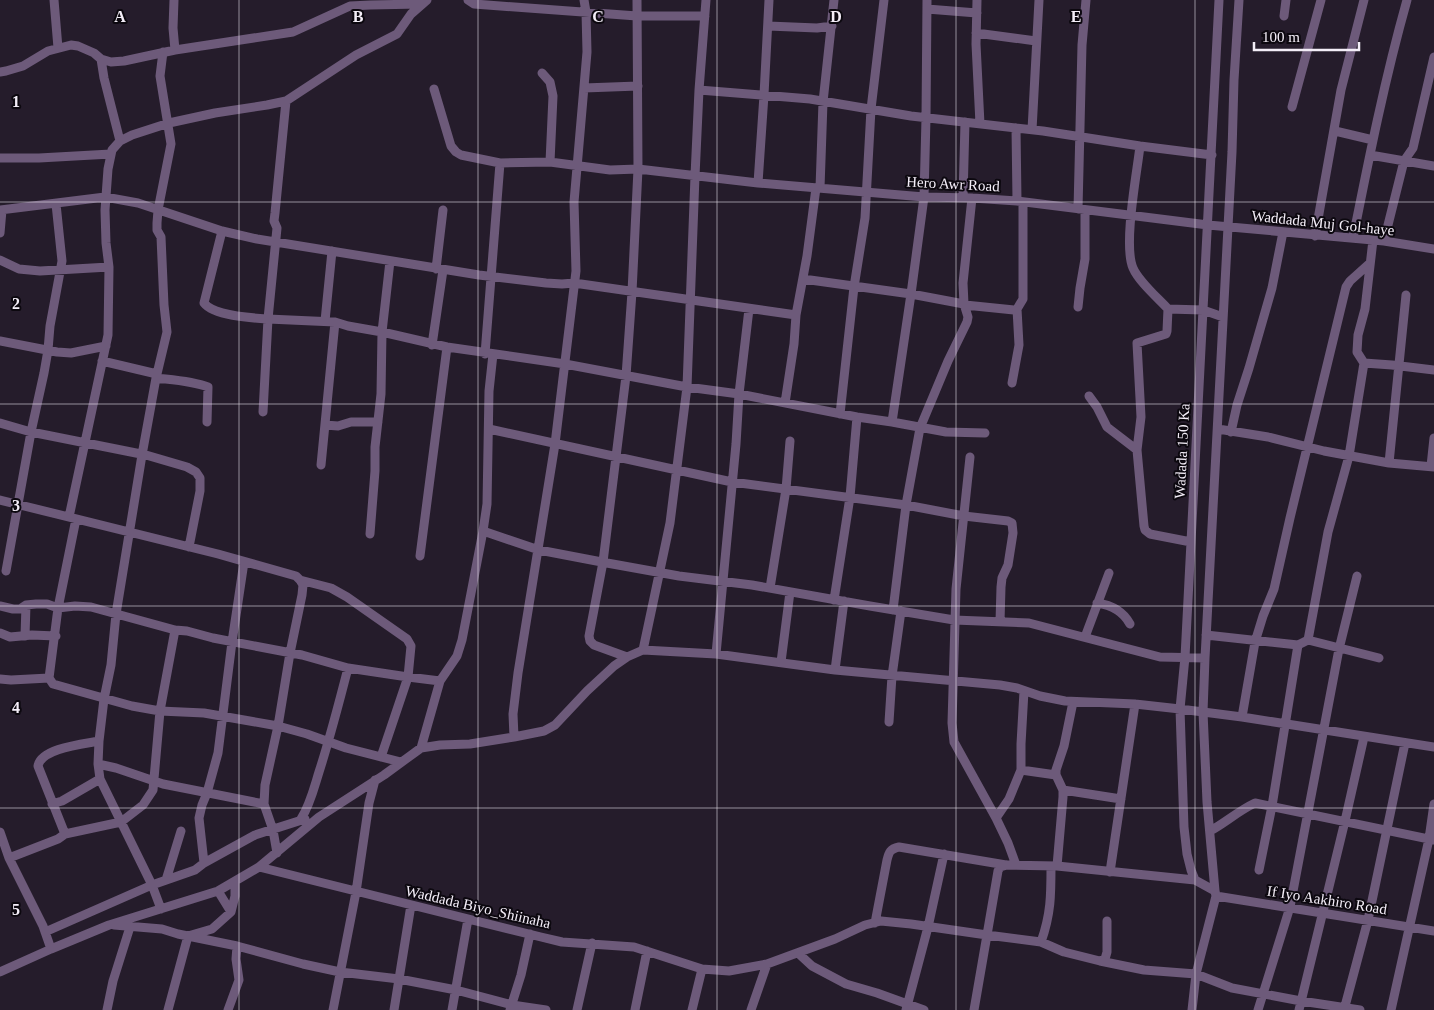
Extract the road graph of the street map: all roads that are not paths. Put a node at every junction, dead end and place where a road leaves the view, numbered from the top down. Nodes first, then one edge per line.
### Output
1 (54, 0) edge
2 (174, 0) edge
3 (468, 0) edge
4 (584, 0) edge
5 (637, 0) edge
6 (706, 0) edge
7 (769, 0) edge
8 (834, 0) edge
9 (884, 0) edge
10 (977, 0) edge
11 (1039, 0) edge
12 (1086, 0) edge
13 (1219, 0) edge
14 (1239, 0) edge
15 (1286, 0) edge
16 (1321, 0) edge
17 (1364, 0) edge
18 (1407, 0) edge
19 (424, 2) edge
20 (516, 3) edge
21 (927, 4) edge
22 (586, 12) junction
23 (977, 13) junction
24 (637, 16) junction
25 (705, 16) junction
26 (1284, 16) dead end
27 (768, 26) junction
28 (832, 26) junction
29 (976, 33) junction
30 (1036, 42) junction
31 (58, 48) junction
32 (175, 50) junction
33 (164, 52) junction
34 (1434, 57) edge
35 (101, 59) junction
36 (0, 72) edge
37 (542, 73) dead end
38 (638, 86) junction
39 (584, 88) junction
40 (434, 89) dead end
41 (699, 90) junction
42 (764, 95) junction
43 (286, 101) junction
44 (824, 102) junction
45 (1292, 107) dead end
46 (871, 109) junction
47 (926, 118) junction
48 (965, 122) junction
49 (169, 123) junction
50 (980, 124) junction
51 (1016, 128) junction
52 (1032, 130) junction
53 (1334, 131) junction
54 (1079, 137) junction
55 (1373, 140) junction
56 (120, 141) junction
57 (1140, 146) junction
58 (111, 154) junction
59 (1212, 155) junction
60 (1370, 155) junction
61 (0, 158) edge
62 (1404, 161) junction
63 (550, 162) junction
64 (500, 163) junction
65 (577, 166) junction
66 (1434, 166) edge
67 (638, 169) junction
68 (695, 176) junction
69 (758, 183) junction
70 (818, 188) junction
71 (867, 193) junction
72 (105, 197) junction
73 (924, 198) junction
74 (967, 198) junction
75 (1020, 202) junction
76 (56, 204) junction
77 (1, 210) edge
78 (158, 210) junction
79 (444, 210) dead end
80 (1082, 210) junction
81 (1131, 216) junction
82 (1208, 225) junction
83 (1227, 226) junction
84 (222, 231) junction
85 (1283, 232) junction
86 (0, 233) edge
87 (1315, 236) junction
88 (1353, 238) junction
89 (1373, 240) junction
90 (1384, 241) junction
91 (275, 242) junction
92 (1434, 249) edge
93 (332, 251) junction
94 (0, 260) edge
95 (390, 261) junction
96 (1370, 263) junction
97 (109, 267) junction
98 (440, 269) junction
99 (60, 271) junction
100 (491, 277) junction
101 (803, 279) junction
102 (574, 283) junction
103 (854, 287) junction
104 (632, 292) junction
105 (911, 294) junction
106 (1406, 295) dead end
107 (691, 300) junction
108 (965, 304) junction
109 (1018, 308) junction
110 (1078, 308) dead end
111 (749, 309) junction
112 (1168, 309) junction
113 (1204, 310) junction
114 (796, 315) junction
115 (1223, 317) junction
116 (268, 319) junction
117 (325, 322) junction
118 (335, 322) junction
119 (382, 332) junction
120 (0, 341) edge
121 (432, 345) junction
122 (106, 346) junction
123 (447, 348) junction
124 (48, 350) junction
125 (489, 354) junction
126 (102, 361) junction
127 (565, 364) junction
128 (1364, 364) junction
129 (1400, 366) junction
130 (1434, 370) edge
131 (156, 376) junction
132 (626, 376) junction
133 (1012, 383) dead end
134 (687, 387) junction
135 (739, 394) junction
136 (1089, 396) dead end
137 (785, 403) junction
138 (264, 412) dead end
139 (840, 414) junction
140 (857, 417) junction
141 (206, 422) dead end
142 (378, 422) junction
143 (892, 422) junction
144 (0, 424) edge
145 (325, 425) junction
146 (920, 428) junction
147 (489, 429) junction
148 (1218, 429) junction
149 (31, 432) junction
150 (1231, 432) junction
151 (984, 433) dead end
152 (1434, 438) edge
153 (790, 441) dead end
154 (85, 443) junction
155 (555, 444) junction
156 (1308, 446) junction
157 (1137, 450) junction
158 (142, 455) junction
159 (616, 456) junction
160 (1349, 456) junction
161 (970, 457) dead end
162 (1389, 463) junction
163 (321, 465) dead end
164 (1432, 467) edge
165 (677, 470) junction
166 (732, 482) junction
167 (786, 489) junction
168 (850, 498) junction
169 (0, 500) edge
170 (19, 505) junction
171 (906, 505) junction
172 (964, 516) junction
173 (73, 518) junction
174 (482, 531) junction
175 (128, 532) junction
176 (370, 534) dead end
177 (1191, 542) junction
178 (189, 547) junction
179 (539, 550) junction
180 (420, 556) dead end
181 (244, 562) junction
182 (603, 562) junction
183 (6, 571) dead end
184 (660, 572) junction
185 (1109, 572) dead end
186 (1357, 576) dead end
187 (300, 580) junction
188 (722, 582) junction
189 (770, 588) junction
190 (790, 592) junction
191 (834, 600) junction
192 (844, 601) junction
193 (1097, 603) junction
194 (26, 605) junction
195 (0, 606) edge
196 (58, 608) junction
197 (897, 611) junction
198 (116, 614) junction
199 (954, 620) junction
200 (1000, 622) junction
201 (1130, 624) dead end
202 (175, 630) junction
203 (0, 633) edge
204 (1206, 635) junction
205 (25, 636) junction
206 (56, 636) junction
207 (1084, 637) junction
208 (1308, 640) junction
209 (232, 642) junction
210 (1255, 642) junction
211 (1298, 645) junction
212 (1339, 648) junction
213 (643, 650) junction
214 (290, 653) junction
215 (716, 654) junction
216 (627, 657) junction
217 (1185, 657) junction
218 (1205, 658) junction
219 (1379, 658) dead end
220 (781, 662) junction
221 (348, 668) junction
222 (835, 670) junction
223 (892, 676) junction
224 (408, 677) junction
225 (49, 678) junction
226 (0, 679) edge
227 (440, 681) junction
228 (953, 681) junction
229 (1024, 691) junction
230 (104, 699) junction
231 (1073, 702) junction
232 (1135, 704) junction
233 (1180, 709) junction
234 (160, 711) junction
235 (1204, 712) junction
236 (222, 716) junction
237 (1242, 717) junction
238 (889, 722) dead end
239 (1286, 725) junction
240 (278, 726) junction
241 (1324, 730) junction
242 (1364, 736) junction
243 (514, 737) junction
244 (99, 741) junction
245 (329, 742) junction
246 (1405, 743) junction
247 (1434, 747) edge
248 (421, 748) junction
249 (381, 757) junction
250 (402, 762) junction
251 (98, 764) junction
252 (1021, 770) junction
253 (1056, 775) junction
254 (100, 779) junction
255 (154, 780) junction
256 (375, 780) junction
257 (1063, 790) junction
258 (207, 793) junction
259 (1121, 799) junction
260 (52, 804) junction
261 (264, 804) junction
262 (1434, 804) edge
263 (1272, 806) junction
264 (1308, 814) junction
265 (319, 817) junction
266 (996, 818) junction
267 (301, 819) junction
268 (1345, 821) junction
269 (121, 822) junction
270 (273, 830) junction
271 (1387, 830) junction
272 (181, 831) dead end
273 (1210, 831) junction
274 (0, 832) edge
275 (65, 834) junction
276 (1432, 839) edge
277 (277, 853) junction
278 (944, 854) junction
279 (9, 858) junction
280 (204, 863) junction
281 (1011, 865) junction
282 (1054, 866) junction
283 (260, 867) junction
284 (1259, 870) dead end
285 (1110, 872) junction
286 (166, 880) junction
287 (1194, 880) junction
288 (235, 881) junction
289 (152, 885) junction
290 (218, 890) junction
291 (356, 892) junction
292 (1216, 893) junction
293 (412, 905) junction
294 (1290, 907) junction
295 (161, 909) junction
296 (231, 912) junction
297 (1323, 912) junction
298 (468, 919) junction
299 (1368, 920) junction
300 (1107, 921) dead end
301 (874, 923) junction
302 (108, 925) junction
303 (928, 926) junction
304 (130, 927) junction
305 (1410, 927) junction
306 (1434, 931) edge
307 (45, 932) junction
308 (530, 934) junction
309 (987, 935) junction
310 (188, 936) junction
311 (1041, 942) junction
312 (592, 943) junction
313 (237, 946) junction
314 (51, 949) junction
315 (647, 951) junction
316 (798, 953) junction
317 (1100, 961) junction
318 (767, 964) junction
319 (702, 969) junction
320 (0, 972) edge
321 (340, 972) junction
322 (1196, 974) junction
323 (399, 979) junction
324 (456, 990) junction
325 (1262, 994) junction
326 (1300, 1006) edge
327 (511, 1007) edge
328 (907, 1007) edge
329 (1344, 1009) edge
330 (107, 1010) edge
331 (168, 1010) edge
332 (228, 1010) edge
333 (333, 1010) edge
334 (394, 1010) edge
335 (452, 1010) edge
336 (546, 1010) edge
337 (577, 1010) edge
338 (635, 1010) edge
339 (692, 1010) edge
340 (751, 1010) edge
341 (924, 1010) edge
342 (974, 1010) edge
343 (1192, 1010) edge
344 (1258, 1010) edge
345 (1360, 1010) edge
346 (1392, 1010) edge

1 - 31 street
2 - 32 street
3 - 20 street
4 - 22 street
5 - 24 street
6 - 25 street
7 - 27 street
8 - 28 street
9 - 46 street
10 - 23 street
11 - 30 street
12 - 54 street
13 - 59 street, Wadada 150 Ka
14 - 83 street
15 - 26 street
16 - 45 street
17 - 53 street
18 - 55 street
19 - 32 street
19 - 43 street
20 - 22 street
21 - 23 street
21 - 47 street
22 - 24 street
22 - 39 street
23 - 29 street
24 - 25 street
24 - 38 street
25 - 41 street
27 - 28 street
27 - 42 street
28 - 44 street
29 - 30 street
29 - 50 street
30 - 52 street
31 - 35 street
31 - 36 street
32 - 33 street
33 - 35 street
33 - 49 street
34 - 62 street
35 - 56 street
37 - 63 street
38 - 39 street
38 - 67 street
39 - 65 street
40 - 64 street, Hero Awr Road
41 - 42 street
41 - 68 street
42 - 44 street
42 - 69 street
43 - 49 street
43 - 91 street
44 - 46 street
44 - 70 street
46 - 47 street
46 - 71 street
47 - 48 street
47 - 73 street
48 - 50 street
48 - 74 street
49 - 56 street
49 - 78 street
50 - 51 street
51 - 52 street
51 - 75 street
52 - 54 street
53 - 55 street
53 - 87 street
54 - 57 street
54 - 80 street
55 - 60 street
56 - 58 street
57 - 59 street
57 - 81 street
58 - 61 street
58 - 72 street
59 - 82 street, Wadada 150 Ka
60 - 62 street
60 - 88 street
62 - 66 street
62 - 90 street
63 - 64 street, Hero Awr Road
63 - 65 street, Hero Awr Road
64 - 100 street
65 - 67 street, Hero Awr Road
65 - 102 street
67 - 68 street, Hero Awr Road
67 - 104 street
68 - 69 street, Hero Awr Road
68 - 107 street
69 - 70 street, Hero Awr Road
70 - 71 street, Hero Awr Road
70 - 101 street
71 - 73 street, Hero Awr Road
71 - 103 street
72 - 76 street
72 - 78 street
72 - 97 street
73 - 74 street, Hero Awr Road
73 - 105 street
74 - 75 street, Hero Awr Road
74 - 108 street
75 - 80 street, Hero Awr Road
75 - 109 street
76 - 77 street
76 - 99 street
77 - 86 street
78 - 84 street
78 - 131 street
79 - 98 street
80 - 81 street, Hero Awr Road
80 - 110 street
81 - 82 street, Hero Awr Road
81 - 112 street
82 - 83 street, Waddada Muj Gol-haye
82 - 113 street, Wadada 150 Ka
83 - 85 street, Waddada Muj Gol-haye
83 - 115 street
84 - 91 street
84 - 116 street
85 - 87 street, Waddada Muj Gol-haye
85 - 150 street
87 - 88 street, Waddada Muj Gol-haye
88 - 89 street, Waddada Muj Gol-haye
89 - 90 street, Waddada Muj Gol-haye
89 - 96 street
90 - 92 street, Waddada Muj Gol-haye
91 - 93 street
91 - 116 street
93 - 95 street
93 - 117 street
94 - 99 street
95 - 98 street
95 - 119 street
96 - 128 street
96 - 156 street
97 - 99 street
97 - 122 street
98 - 100 street
98 - 121 street
99 - 124 street
100 - 102 street
100 - 125 street
101 - 103 street
101 - 114 street
102 - 104 street
102 - 127 street
103 - 105 street
103 - 139 street
104 - 107 street
104 - 132 street
105 - 108 street
105 - 143 street
106 - 129 street
107 - 111 street
107 - 134 street
108 - 109 street
108 - 146 street
109 - 133 street
111 - 114 street
111 - 135 street
112 - 113 street
112 - 157 street
113 - 115 street
113 - 177 street, Wadada 150 Ka
114 - 137 street
115 - 148 street
116 - 117 street
116 - 138 street
117 - 118 street
118 - 119 street
118 - 145 street
119 - 121 street
119 - 142 street
120 - 124 street
121 - 123 street
122 - 124 street
122 - 126 street
123 - 125 street
123 - 180 street
124 - 149 street
125 - 127 street
125 - 147 street
126 - 131 street
126 - 154 street
127 - 132 street
127 - 155 street
128 - 129 street
128 - 160 street
129 - 130 street
129 - 162 street
131 - 141 street
131 - 158 street
132 - 134 street
132 - 159 street
134 - 135 street
134 - 165 street
135 - 137 street
135 - 166 street
136 - 157 street
137 - 139 street
139 - 140 street
140 - 143 street
140 - 168 street
142 - 145 street
142 - 176 street
143 - 146 street
144 - 149 street
145 - 163 street
146 - 151 street
146 - 171 street
147 - 155 street
147 - 174 street
148 - 150 street
148 - 204 street
149 - 154 street
149 - 170 street
150 - 156 street
152 - 164 street
153 - 167 street
154 - 158 street
154 - 173 street
155 - 159 street
155 - 179 street
156 - 160 street
156 - 210 street
157 - 177 street
158 - 175 street
158 - 178 street
159 - 165 street
159 - 182 street
160 - 162 street
160 - 208 street
161 - 172 street
162 - 164 street
165 - 166 street
165 - 184 street
166 - 167 street
166 - 188 street
167 - 168 street
167 - 189 street
168 - 171 street
168 - 191 street
169 - 170 street
170 - 173 street
170 - 183 street
171 - 172 street
171 - 197 street
172 - 199 street
172 - 200 street
173 - 175 street
173 - 196 street
174 - 179 street
174 - 227 street
175 - 178 street
175 - 198 street
177 - 217 street, Wadada 150 Ka
178 - 181 street
179 - 182 street
179 - 243 street
181 - 187 street
181 - 209 street
182 - 184 street
182 - 216 street
184 - 188 street
184 - 213 street
185 - 193 street
186 - 212 street
187 - 214 street
187 - 224 street
188 - 189 street
188 - 215 street
189 - 190 street
190 - 191 street
190 - 220 street
191 - 192 street
192 - 197 street
192 - 222 street
193 - 201 street
193 - 207 street
194 - 195 street
194 - 196 street
194 - 205 street
196 - 198 street
196 - 206 street
197 - 199 street
197 - 223 street
198 - 202 street
198 - 230 street
199 - 200 street
199 - 228 street
200 - 207 street
202 - 209 street
202 - 234 street
203 - 205 street
204 - 210 street
204 - 218 street
205 - 206 street
206 - 225 street
207 - 217 street
208 - 211 street
208 - 212 street
209 - 214 street
209 - 236 street
210 - 211 street
210 - 237 street
211 - 239 street
212 - 219 street
212 - 241 street
213 - 215 street
213 - 216 street
214 - 221 street
214 - 240 street
215 - 220 street
216 - 243 street
217 - 218 street
217 - 233 street, Wadada 150 Ka
218 - 235 street
220 - 222 street
221 - 224 street
221 - 245 street
222 - 223 street
223 - 228 street
223 - 238 street
224 - 227 street
224 - 249 street
225 - 226 street
225 - 230 street
227 - 248 street
228 - 229 street
228 - 266 street
229 - 231 street
229 - 252 street
230 - 234 street
230 - 244 street
231 - 232 street
231 - 253 street
232 - 233 street
232 - 259 street
233 - 235 street
233 - 287 street, Wadada 150 Ka
234 - 236 street
234 - 255 street
235 - 237 street
235 - 273 street
236 - 240 street
236 - 258 street
237 - 239 street
239 - 241 street
239 - 263 street
240 - 245 street
240 - 261 street
241 - 242 street
241 - 264 street
242 - 246 street
242 - 268 street
243 - 248 street
244 - 251 street
244 - 260 street
245 - 249 street
245 - 267 street
246 - 247 street
246 - 271 street
248 - 250 street
249 - 250 street
250 - 256 street
251 - 254 street
251 - 255 street
252 - 253 street
252 - 266 street
253 - 257 street
254 - 260 street
254 - 269 street
255 - 258 street
255 - 269 street
256 - 265 street
256 - 291 street
257 - 259 street
257 - 282 street
258 - 261 street
258 - 280 street
259 - 285 street
260 - 275 street
261 - 270 street
262 - 276 street
263 - 264 street
263 - 273 street
263 - 284 street
264 - 268 street
264 - 294 street
265 - 267 street
265 - 277 street
266 - 281 street
267 - 270 street
268 - 271 street
268 - 297 street
269 - 275 street
269 - 289 street
270 - 277 street
270 - 280 street
271 - 276 street
271 - 299 street
272 - 286 street
273 - 292 street
274 - 279 street
275 - 279 street
276 - 305 street
277 - 283 street
278 - 281 street
278 - 301 street
278 - 303 street
279 - 307 street
280 - 286 street
281 - 282 street
281 - 309 street
282 - 285 street
282 - 311 street
283 - 288 street
283 - 291 street, Waddada Biyo_Shiinaha
285 - 287 street
286 - 289 street
287 - 292 street
288 - 290 street
288 - 296 street
289 - 295 street
289 - 307 street
290 - 295 street
290 - 296 street
291 - 293 street, Waddada Biyo_Shiinaha
291 - 321 street
292 - 294 street, If Iyo Aakhiro Road
292 - 322 street
293 - 298 street, Waddada Biyo_Shiinaha
293 - 323 street
294 - 297 street, If Iyo Aakhiro Road
294 - 325 street
295 - 302 street
296 - 310 street
297 - 299 street, If Iyo Aakhiro Road
297 - 326 street
298 - 308 street, Waddada Biyo_Shiinaha
298 - 324 street
299 - 305 street, If Iyo Aakhiro Road
299 - 329 street
300 - 317 street
301 - 303 street, Waddada Biyo_Shiinaha
301 - 316 street, Waddada Biyo_Shiinaha
302 - 304 street
302 - 314 street
303 - 309 street, Waddada Biyo_Shiinaha
303 - 328 street
304 - 310 street
304 - 330 street
305 - 306 street, If Iyo Aakhiro Road
305 - 346 street
307 - 314 street
308 - 312 street, Waddada Biyo_Shiinaha
308 - 327 street
309 - 311 street, Waddada Biyo_Shiinaha
309 - 342 street
310 - 313 street
310 - 331 street
311 - 317 street, Waddada Biyo_Shiinaha
312 - 315 street, Waddada Biyo_Shiinaha
312 - 337 street
313 - 321 street
313 - 332 street
314 - 320 street
315 - 319 street, Waddada Biyo_Shiinaha
315 - 338 street
316 - 318 street, Waddada Biyo_Shiinaha
316 - 328 street
317 - 322 street, Waddada Biyo_Shiinaha
318 - 319 street, Waddada Biyo_Shiinaha
318 - 340 street
319 - 339 street
321 - 323 street
321 - 333 street
322 - 325 street, Waddada Biyo_Shiinaha
322 - 343 street
323 - 324 street
323 - 334 street
324 - 327 street
324 - 335 street
325 - 326 street, Waddada Biyo_Shiinaha
325 - 344 street
326 - 329 street, Waddada Biyo_Shiinaha
327 - 336 street
328 - 341 street
329 - 345 street, Waddada Biyo_Shiinaha

